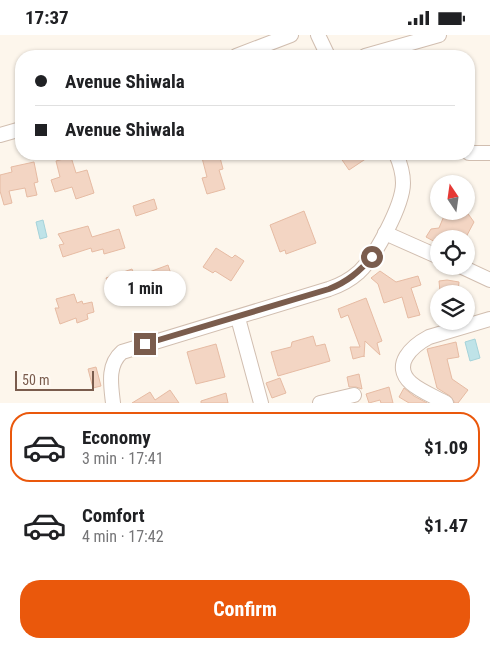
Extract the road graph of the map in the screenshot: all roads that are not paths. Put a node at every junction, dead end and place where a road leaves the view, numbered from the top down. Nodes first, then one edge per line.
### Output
1 (291, 35) edge
2 (318, 35) edge
3 (439, 35) edge
4 (252, 50) edge
5 (325, 50) edge
6 (386, 50) edge
7 (15, 131) edge
8 (0, 135) edge
9 (475, 153) edge
10 (490, 153) edge
11 (398, 160) edge
12 (385, 233) junction
13 (430, 253) edge
14 (475, 273) edge
15 (490, 280) edge
16 (238, 318) junction
17 (490, 319) edge
18 (354, 395) dead end
19 (113, 403) edge
20 (261, 403) edge
21 (320, 403) edge
22 (446, 403) edge

1 - 4 street
2 - 5 street
3 - 6 street
7 - 8 street
9 - 10 street
11 - 12 street
12 - 13 street
12 - 16 street
14 - 15 street
16 - 19 street
16 - 20 street
17 - 22 street
18 - 21 street

